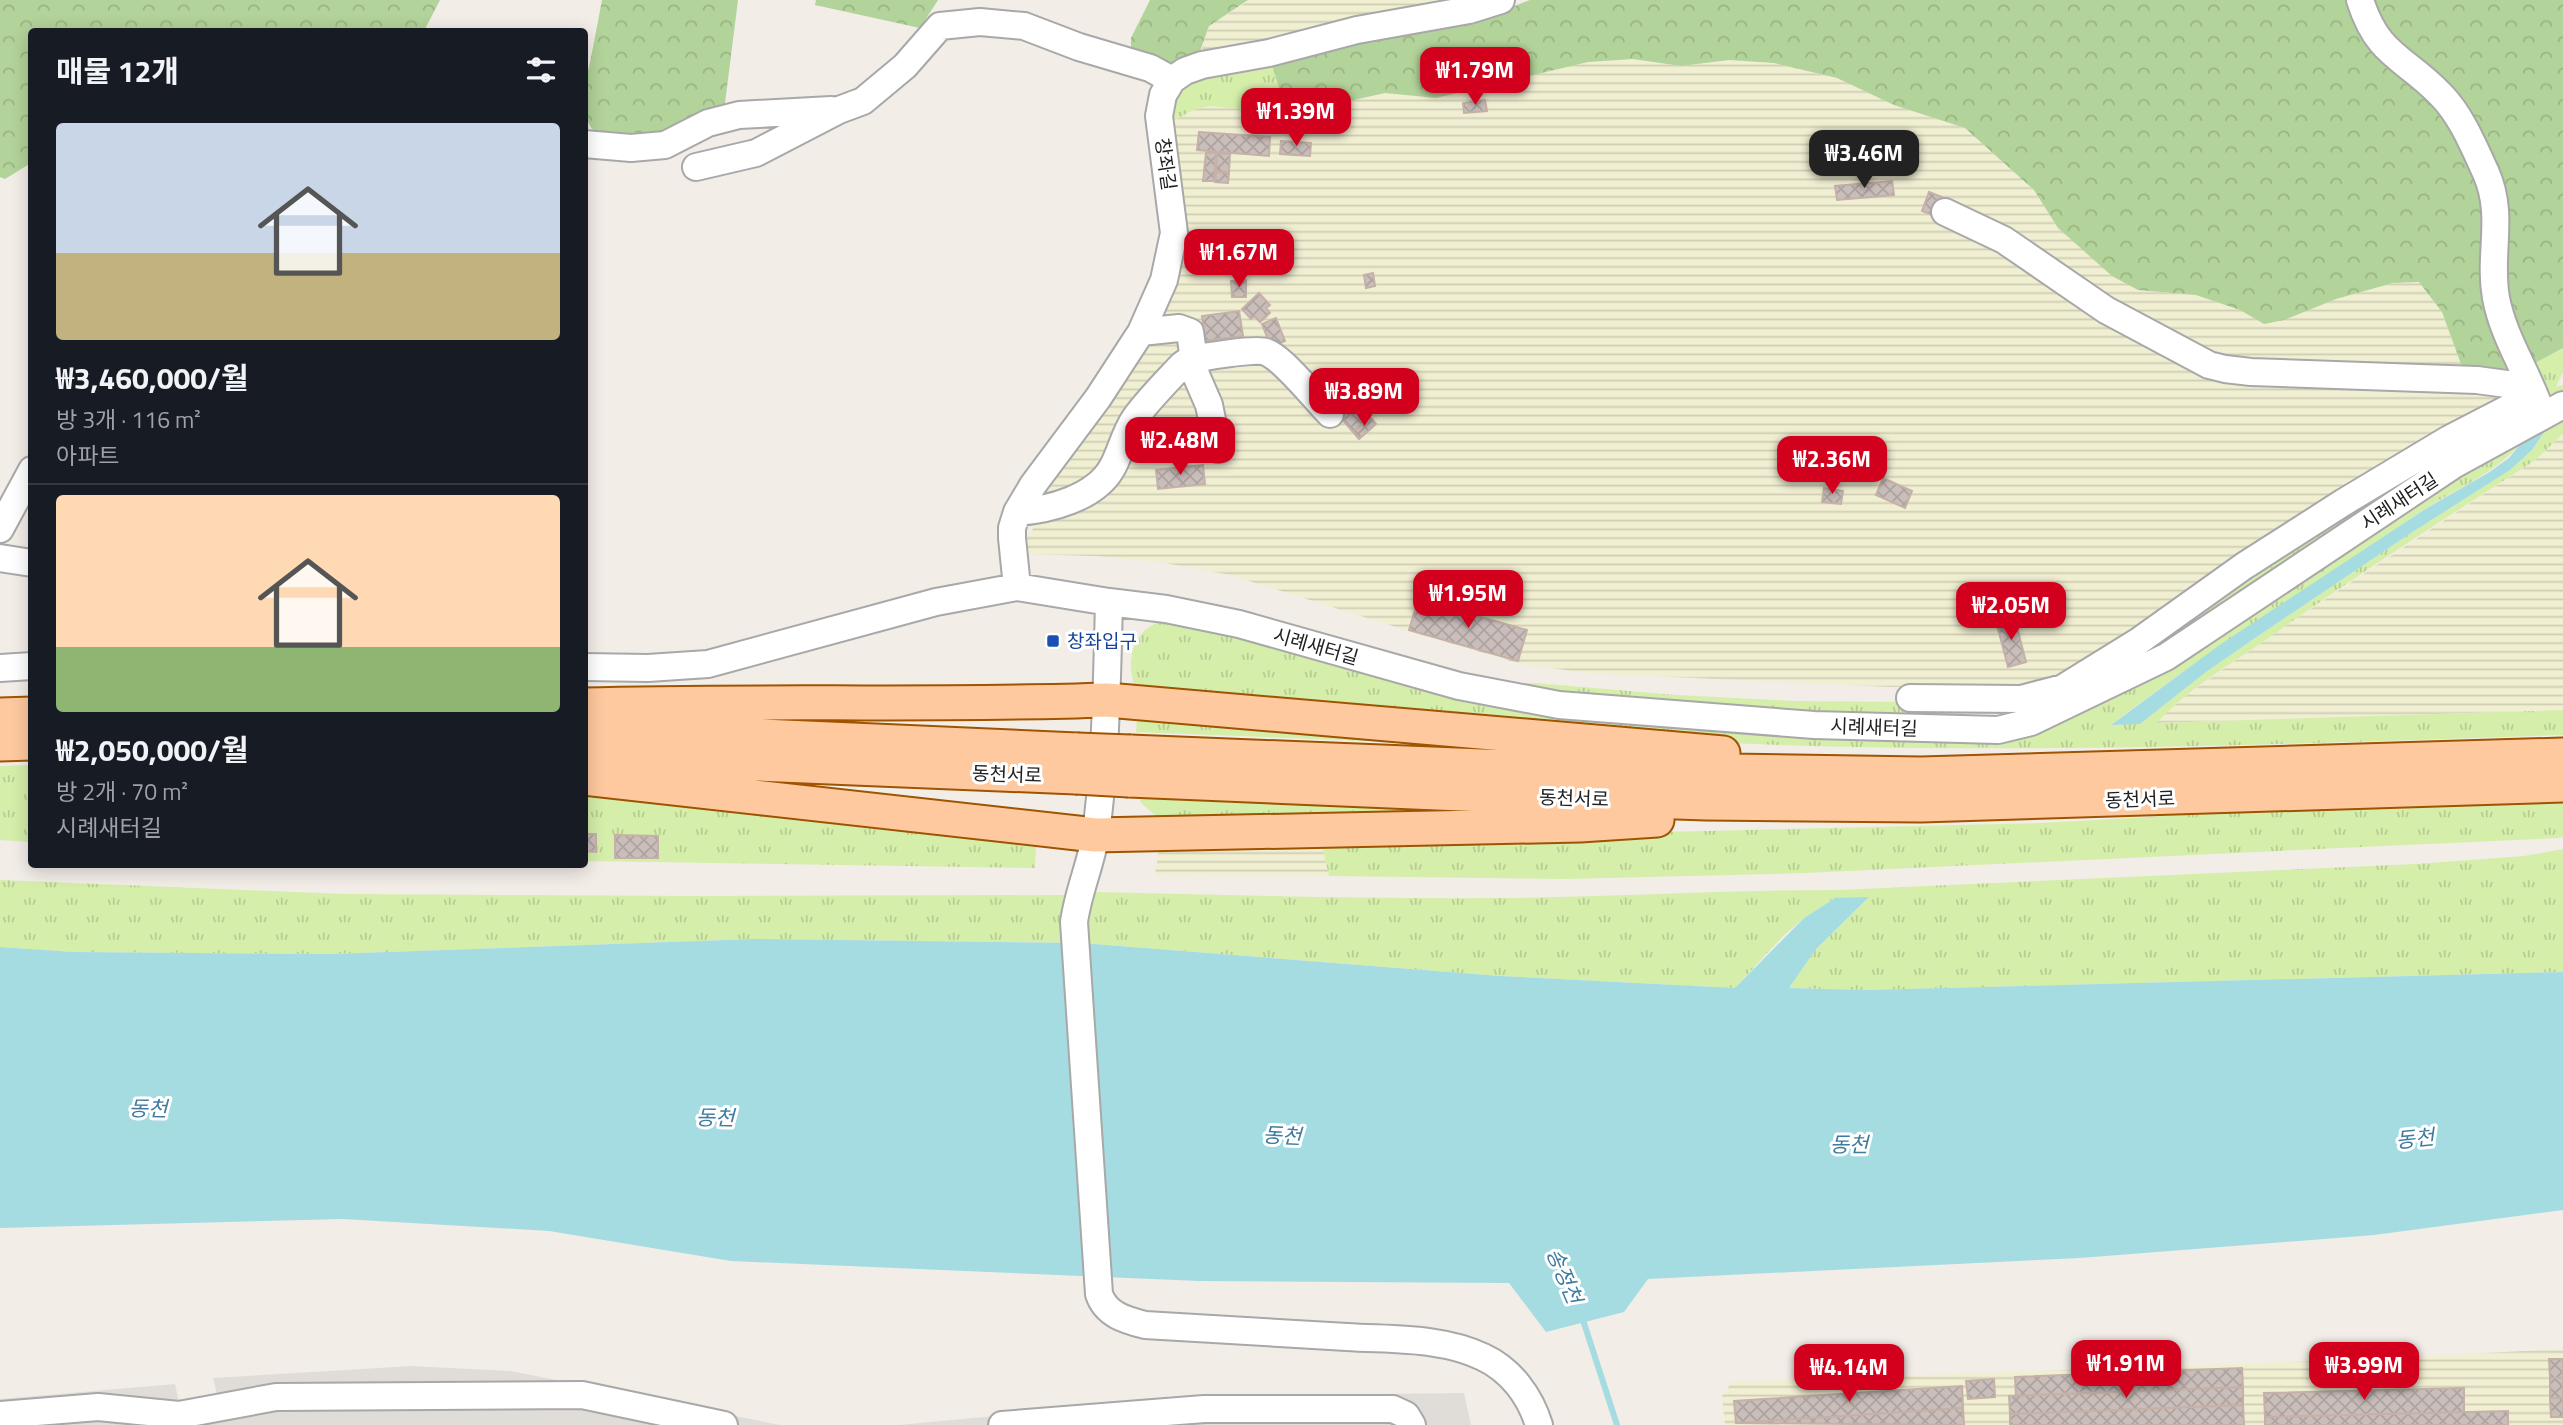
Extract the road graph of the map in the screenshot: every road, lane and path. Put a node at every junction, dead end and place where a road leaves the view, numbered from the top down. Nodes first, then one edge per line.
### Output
1 (1501, 0) edge
2 (2360, 0) edge
3 (1172, 80) junction
4 (839, 110) junction
5 (588, 144) edge
6 (696, 167) dead end
7 (1945, 212) dead end
8 (1141, 332) junction
9 (1194, 359) junction
10 (2547, 405) edge
11 (1330, 414) dead end
12 (1218, 449) dead end
13 (28, 477) edge
14 (1017, 512) junction
15 (0, 528) edge
16 (0, 558) edge
17 (28, 562) edge
18 (1017, 587) junction
19 (1109, 601) junction
20 (28, 666) edge
21 (588, 667) edge
22 (0, 668) edge
23 (1910, 698) dead end
24 (1107, 700) junction
25 (588, 705) edge
26 (28, 714) edge
27 (0, 715) edge
28 (588, 729) edge
29 (28, 743) edge
30 (0, 744) edge
31 (2563, 755) edge
32 (588, 757) edge
33 (1077, 764) junction
34 (588, 778) edge
35 (2563, 785) edge
36 (1921, 790) junction
37 (1095, 835) junction
38 (0, 1415) edge
39 (724, 1425) edge
40 (1002, 1425) edge
41 (1412, 1425) edge
42 (1539, 1425) edge

1 - 3 street
2 - 10 street
3 - 4 street
3 - 8 street, 창좌길
4 - 5 street
4 - 6 street
7 - 10 street
8 - 9 street
8 - 14 street, 창좌길
9 - 11 street
9 - 12 street
9 - 14 street
10 - 19 street, 시례새터길
10 - 23 street
13 - 15 street
14 - 18 street, 창좌길
16 - 17 street
18 - 19 street, 시례새터길
18 - 21 street, 시례새터길
19 - 24 street
20 - 22 street
24 - 25 main road
24 - 36 main road
24 - 37 street
26 - 27 main road
28 - 33 main road, 동천서로
29 - 30 main road
31 - 36 main road, 동천서로
32 - 33 main road, 동천서로
33 - 36 main road, 동천서로, bridge
34 - 37 main road
35 - 36 main road, 동천서로
36 - 37 main road
37 - 42 street
38 - 39 street
40 - 41 street

